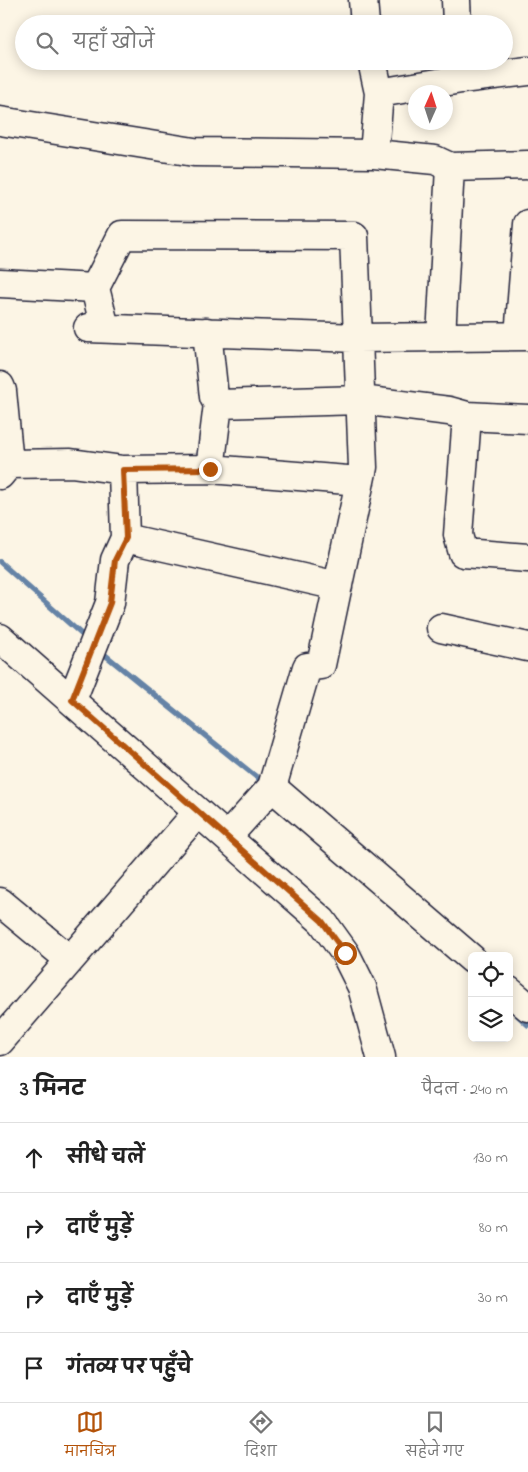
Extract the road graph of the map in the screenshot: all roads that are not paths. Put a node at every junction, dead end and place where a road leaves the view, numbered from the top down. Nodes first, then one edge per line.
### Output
1 (363, 0) edge
2 (456, 0) edge
3 (364, 15) edge
4 (457, 15) edge
5 (374, 70) edge
6 (460, 70) edge
7 (528, 71) edge
8 (379, 93) junction
9 (0, 122) edge
10 (374, 154) junction
11 (528, 165) edge
12 (450, 167) junction
13 (528, 224) edge
14 (0, 283) edge
15 (95, 288) junction
16 (207, 332) junction
17 (524, 336) edge
18 (441, 337) junction
19 (358, 338) junction
20 (0, 386) edge
21 (360, 400) junction
22 (218, 404) junction
23 (467, 416) junction
24 (528, 419) edge
25 (4, 469) edge
26 (210, 469) junction
27 (123, 470) junction
28 (360, 481) junction
29 (126, 538) junction
30 (528, 558) edge
31 (338, 586) junction
32 (441, 628) dead end
33 (0, 638) edge
34 (528, 647) edge
35 (72, 700) junction
36 (272, 787) junction
37 (198, 812) junction
38 (227, 837) junction
39 (0, 902) edge
40 (468, 956) edge
41 (70, 960) junction
42 (513, 994) edge
43 (528, 1007) edge
44 (0, 1041) edge
45 (382, 1057) edge

1 - 3 street
2 - 4 street
5 - 8 street
6 - 7 street
6 - 8 street
8 - 10 street
9 - 10 street
10 - 12 street
11 - 12 street
12 - 18 street
13 - 17 street
14 - 15 street
15 - 16 street
15 - 19 street
16 - 19 street
16 - 22 street
17 - 18 street
18 - 19 street
19 - 21 street
20 - 25 street
21 - 22 street
21 - 23 street
21 - 28 street
22 - 26 street
23 - 24 street
23 - 30 street
25 - 27 street
26 - 27 street
26 - 28 street
27 - 29 street
28 - 31 street
29 - 31 street
29 - 35 street
31 - 36 street
32 - 34 street
33 - 35 street
35 - 37 street
36 - 38 street
36 - 40 street
37 - 38 street
37 - 41 street
38 - 45 street
39 - 41 street
41 - 44 street
42 - 43 street

